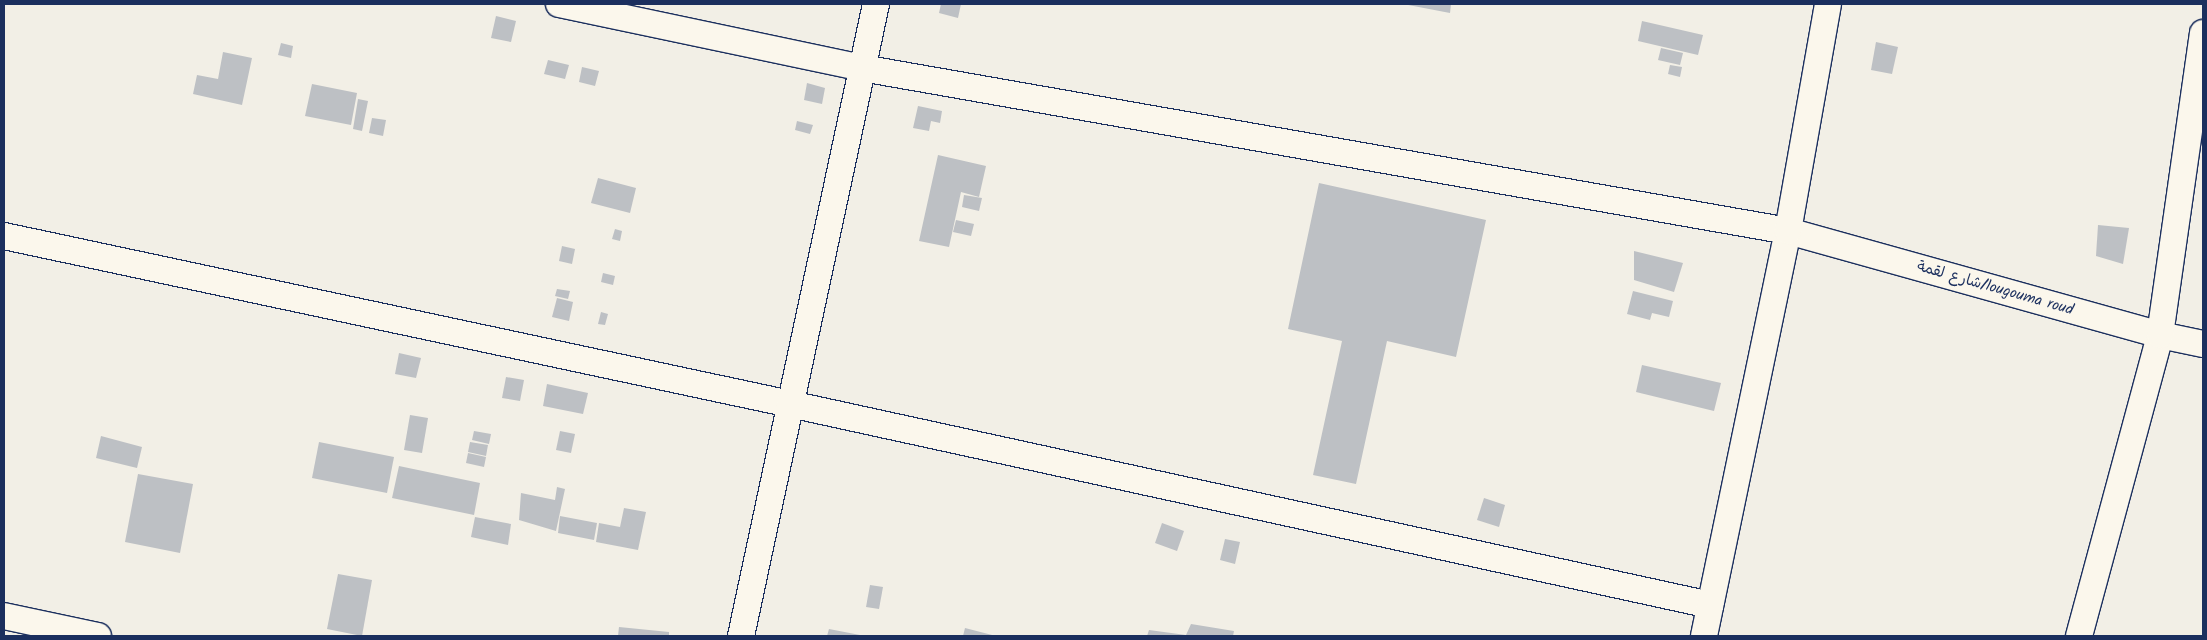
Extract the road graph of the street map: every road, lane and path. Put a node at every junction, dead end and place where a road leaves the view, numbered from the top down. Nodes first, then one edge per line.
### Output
1 (560, 4) edge
2 (876, 4) edge
3 (1828, 4) edge
4 (2203, 32) edge
5 (862, 68) junction
6 (1788, 231) junction
7 (4, 236) edge
8 (2160, 335) junction
9 (2203, 344) edge
10 (790, 404) junction
11 (1710, 606) junction
12 (4, 616) edge
13 (98, 636) edge
14 (741, 636) edge
15 (1704, 636) edge
16 (2079, 636) edge

1 - 5 street, شارع لقمة/lougouma roud
2 - 5 street
3 - 6 street
4 - 8 street
5 - 6 street, شارع لقمة/lougouma roud
5 - 10 street
6 - 8 street, شارع لقمة/lougouma roud
6 - 11 street
7 - 10 street
8 - 9 street, شارع لقمة/lougouma roud
8 - 16 street
10 - 11 street
10 - 14 street
11 - 15 street
12 - 13 street

